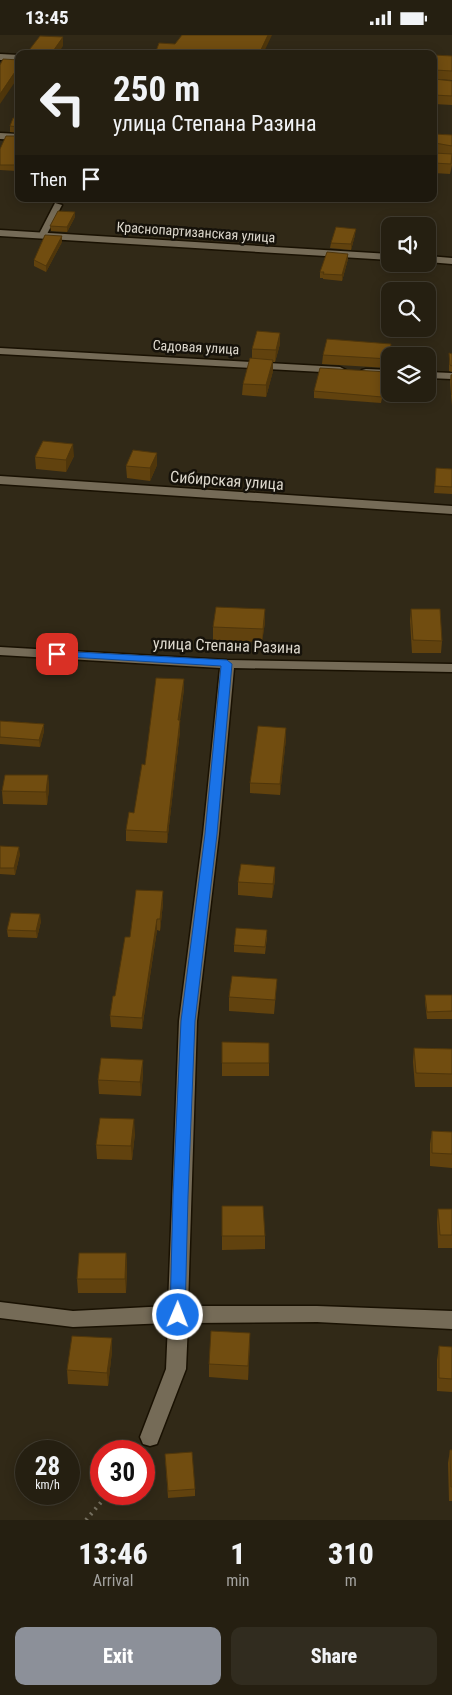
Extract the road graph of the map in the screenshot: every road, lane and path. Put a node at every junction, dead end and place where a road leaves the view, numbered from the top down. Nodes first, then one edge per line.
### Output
1 (0, 57) edge
2 (15, 58) edge
3 (0, 135) edge
4 (15, 137) edge
5 (58, 205) dead end
6 (0, 233) edge
7 (42, 236) junction
8 (381, 256) edge
9 (436, 260) edge
10 (452, 261) edge
11 (0, 351) edge
12 (381, 372) edge
13 (436, 375) edge
14 (452, 376) edge
15 (0, 480) edge
16 (452, 510) edge
17 (0, 651) edge
18 (227, 664) junction
19 (452, 668) edge
20 (0, 1311) edge
21 (178, 1315) junction
22 (452, 1320) edge
23 (150, 1437) dead end
24 (99, 1505) edge
25 (86, 1520) edge

1 - 2 street
3 - 4 street
5 - 7 lane
6 - 7 street, Краснопартизанская улица
7 - 8 street, Краснопартизанская улица
9 - 10 street
11 - 12 street, Садовая улица
13 - 14 street
15 - 16 street, Сибирская улица
17 - 18 street, улица Степана Разина
18 - 19 street, улица Степана Разина
18 - 21 street
20 - 21 street
21 - 22 street
21 - 23 street
24 - 25 path

